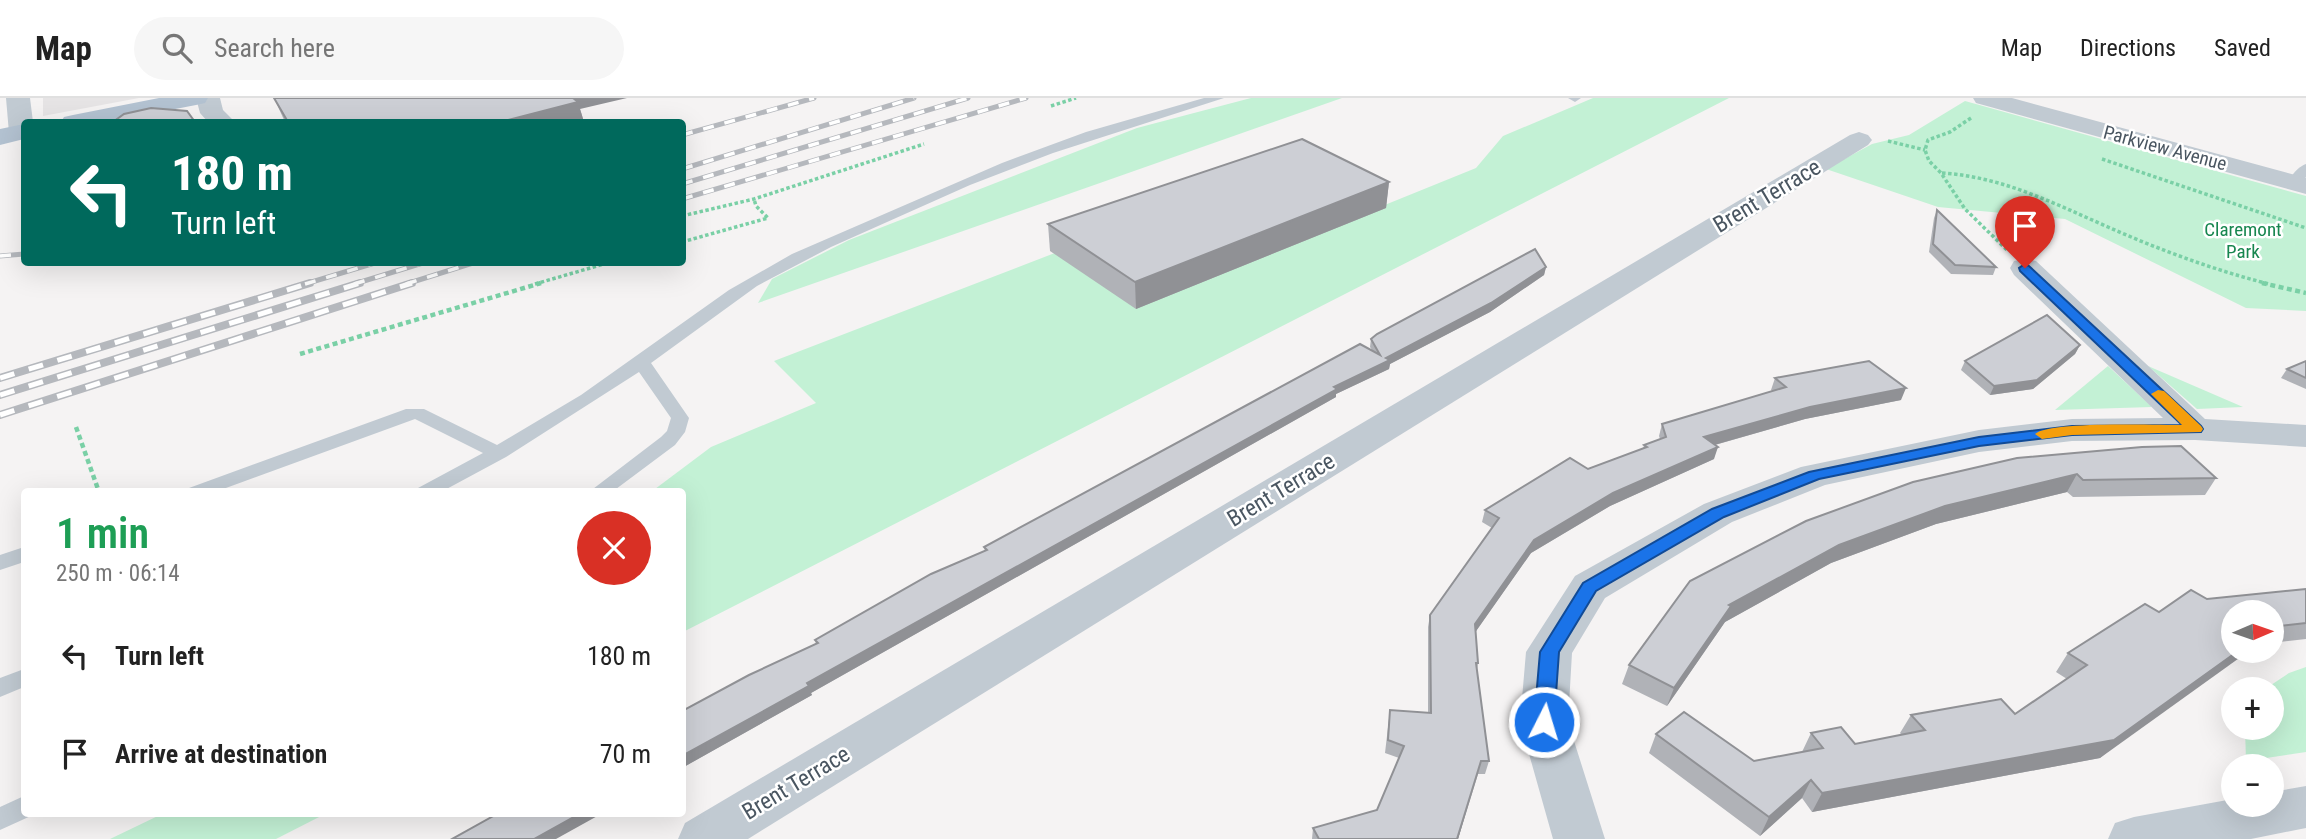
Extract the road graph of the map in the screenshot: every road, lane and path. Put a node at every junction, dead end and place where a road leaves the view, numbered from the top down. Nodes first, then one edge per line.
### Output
1 (18, 98) edge
2 (195, 98) edge
3 (208, 98) edge
4 (1076, 98) edge
5 (1218, 98) edge
6 (1980, 105) edge
7 (1051, 106) dead end
8 (88, 119) edge
9 (219, 119) edge
10 (15, 134) edge
11 (1859, 140) joint
12 (923, 144) dead end
13 (1924, 150) junction
14 (2095, 156) dead end
15 (1941, 173) junction
16 (2302, 179) edge
17 (754, 199) junction
18 (686, 215) edge
19 (2306, 228) edge
20 (686, 241) edge
21 (597, 266) edge
22 (2025, 268) joint
23 (2306, 293) edge
24 (300, 354) dead end
25 (642, 363) junction
26 (76, 427) dead end
27 (2195, 429) junction
28 (2306, 436) edge
29 (499, 453) junction
30 (98, 488) edge
31 (207, 488) edge
32 (433, 488) edge
33 (604, 488) edge
34 (21, 555) edge
35 (0, 564) edge
36 (21, 679) edge
37 (0, 688) edge
38 (2306, 807) edge
39 (21, 808) edge
40 (0, 819) edge
41 (704, 839) edge
42 (1579, 839) edge
43 (2134, 839) edge

1 - 10 street
2 - 8 main road
3 - 9 street
4 - 7 path
5 - 25 lane
6 - 13 path
6 - 16 street, Parkview Avenue
11 - 13 path
11 - 41 street, Brent Terrace
12 - 17 path
13 - 15 path
14 - 19 path
15 - 22 path
15 - 23 path
17 - 18 path
17 - 20 path
21 - 24 path
22 - 27 street
25 - 29 lane
25 - 33 lane
26 - 30 path
27 - 28 street
27 - 42 street
29 - 31 lane
29 - 32 lane
34 - 35 lane
36 - 37 lane
38 - 43 street
39 - 40 lane

